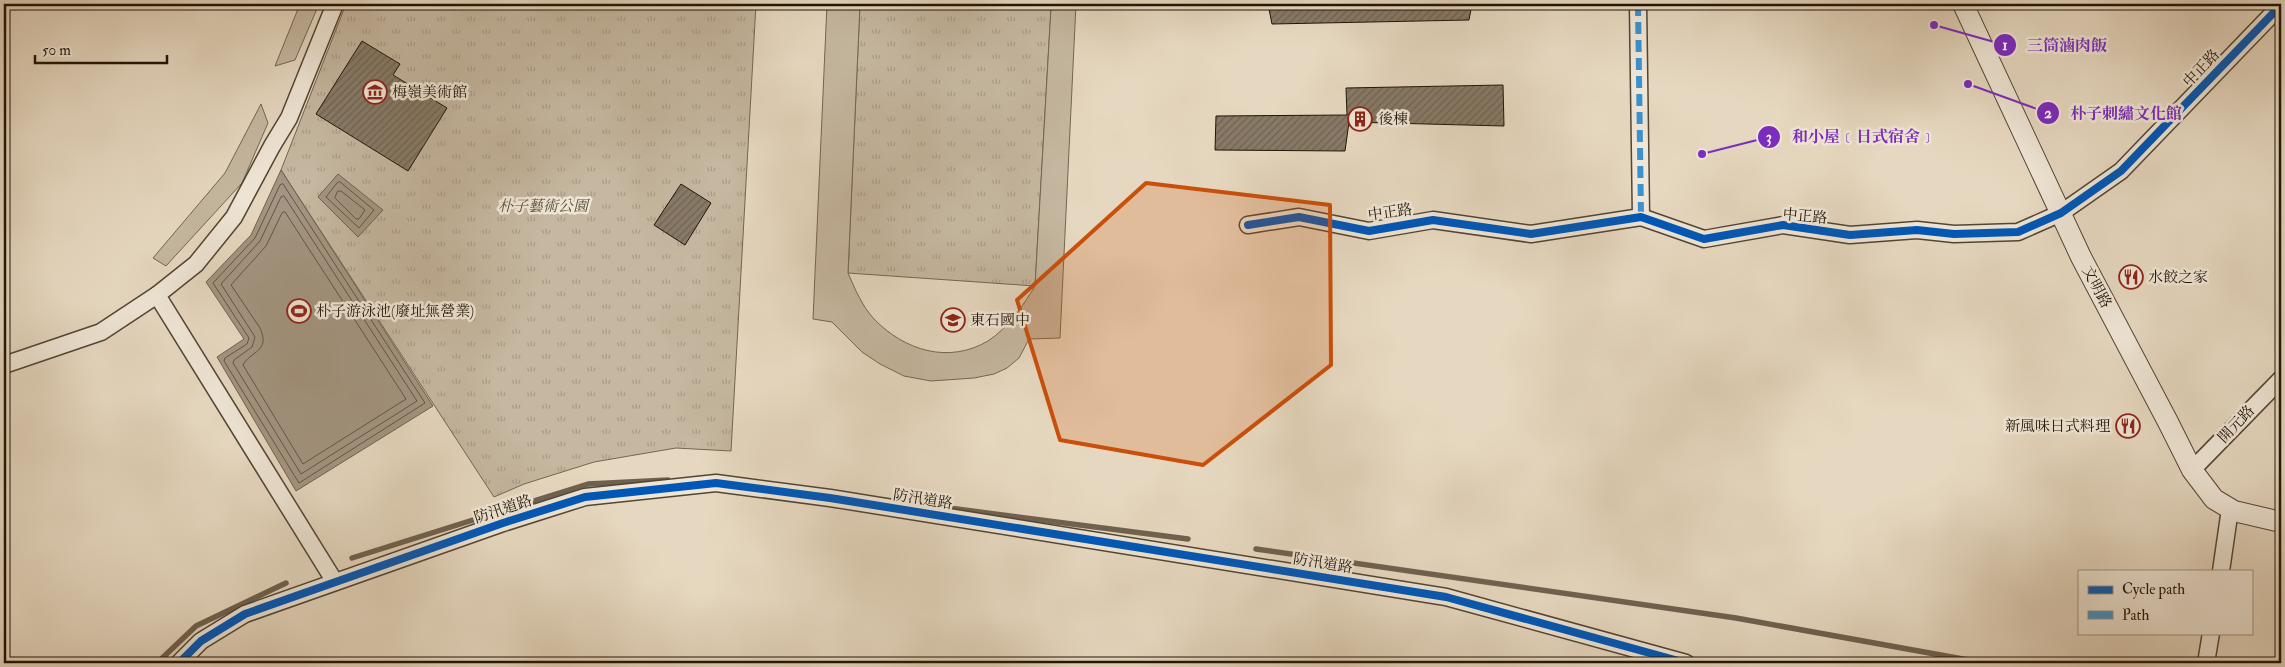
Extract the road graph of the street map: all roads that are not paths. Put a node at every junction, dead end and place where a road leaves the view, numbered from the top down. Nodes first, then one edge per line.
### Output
1 (335, 4) edge
2 (1638, 4) edge
3 (1963, 4) edge
4 (2281, 5) edge
5 (2061, 213) junction
6 (1641, 217) junction
7 (1248, 225) dead end
8 (157, 294) junction
9 (4, 365) edge
10 (2281, 378) edge
11 (2192, 470) junction
12 (2230, 509) junction
13 (2281, 522) edge
14 (2221, 570) edge
15 (335, 582) junction
16 (2211, 634) edge
17 (179, 663) edge
18 (1686, 663) edge
19 (2206, 663) edge

1 - 8 street
2 - 6 street
3 - 5 street, 文明路
4 - 5 street, 中正路
5 - 6 street, 中正路
5 - 11 street, 文明路
6 - 7 street, 中正路
8 - 9 street
8 - 15 street
10 - 11 street, 開元路
11 - 12 street, 文明路
12 - 13 street, 文明路
12 - 14 street
15 - 17 street, 防汛道路
15 - 18 street, 防汛道路
16 - 19 street

